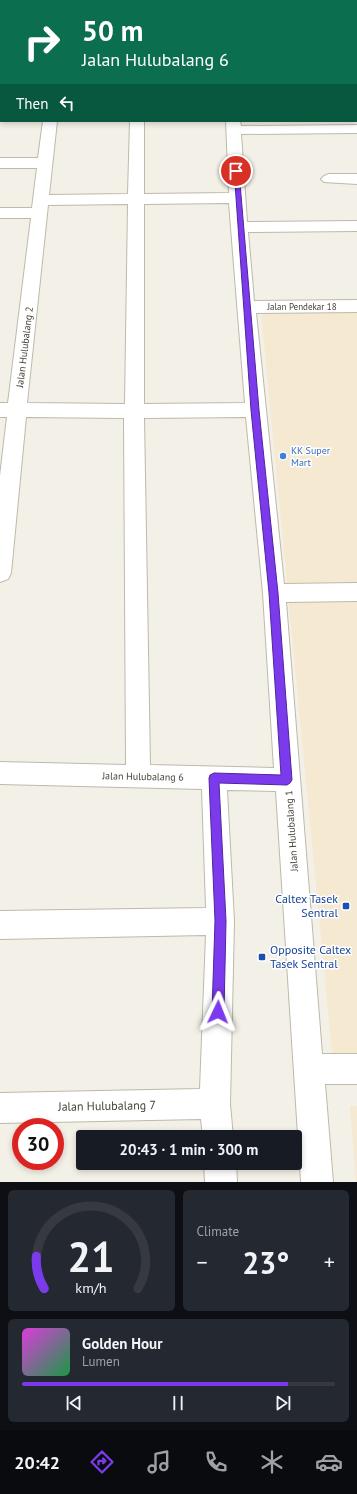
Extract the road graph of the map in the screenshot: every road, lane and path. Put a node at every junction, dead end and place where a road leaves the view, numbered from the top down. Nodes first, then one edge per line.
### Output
1 (50, 122) edge
2 (136, 122) edge
3 (233, 126) edge
4 (357, 129) edge
5 (0, 163) edge
6 (46, 163) junction
7 (329, 179) dead end
8 (357, 179) edge
9 (237, 198) junction
10 (135, 199) junction
11 (41, 206) junction
12 (0, 213) edge
13 (357, 226) edge
14 (240, 227) junction
15 (357, 306) edge
16 (247, 307) junction
17 (8, 410) edge
18 (255, 410) junction
19 (134, 411) junction
20 (0, 572) edge
21 (357, 592) edge
22 (274, 593) junction
23 (0, 773) edge
24 (138, 776) junction
25 (214, 778) junction
26 (287, 780) junction
27 (220, 921) junction
28 (0, 925) edge
29 (309, 1069) junction
30 (357, 1069) edge
31 (215, 1104) junction
32 (0, 1108) edge
33 (217, 1130) edge
34 (220, 1170) edge
35 (221, 1182) edge
36 (317, 1182) edge

1 - 6 street, Jalan Hulubalang 2
2 - 10 street
3 - 4 street
3 - 9 street, Jalan Hulubalang 1
5 - 6 street
6 - 11 street, Jalan Hulubalang 2
7 - 8 street
9 - 10 street
9 - 14 street, Jalan Hulubalang 1
10 - 11 street
10 - 19 street
11 - 12 street
11 - 17 street, Jalan Hulubalang 2
13 - 14 street
14 - 16 street, Jalan Hulubalang 1
15 - 16 street, Jalan Pendekar 18
16 - 18 street, Jalan Hulubalang 1
17 - 19 street
17 - 20 street, Jalan Hulubalang 2
18 - 19 street
18 - 22 street, Jalan Hulubalang 1
19 - 24 street
21 - 22 street
22 - 26 street, Jalan Hulubalang 1
23 - 24 street, Jalan Hulubalang 6
24 - 25 street, Jalan Hulubalang 6
25 - 26 street, Jalan Hulubalang 6
25 - 27 street
26 - 29 street, Jalan Hulubalang 1
27 - 28 street
27 - 31 street
29 - 30 street
29 - 36 street, Jalan Hulubalang 1
31 - 32 street, Jalan Hulubalang 7
31 - 33 street
34 - 35 street

